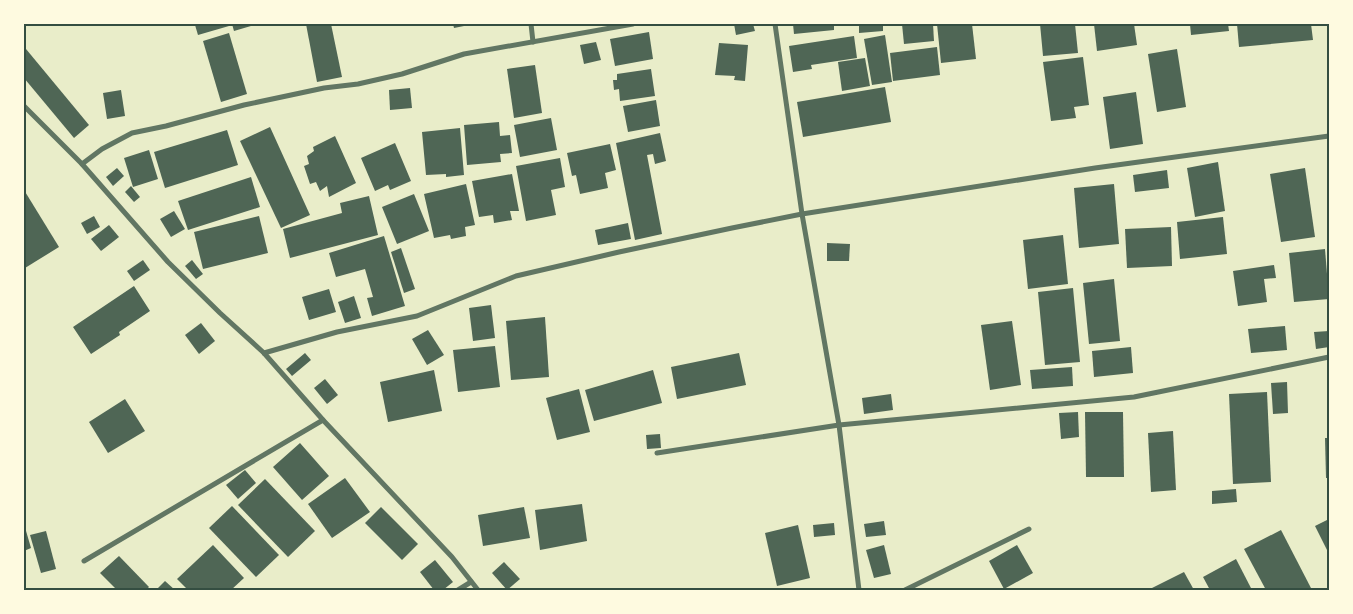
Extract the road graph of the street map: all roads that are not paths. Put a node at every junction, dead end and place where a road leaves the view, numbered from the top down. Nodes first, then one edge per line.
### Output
1 (532, 24) edge
2 (634, 24) edge
3 (775, 24) edge
4 (533, 42) junction
5 (24, 106) edge
6 (1329, 136) edge
7 (82, 164) junction
8 (802, 214) junction
9 (264, 353) junction
10 (1329, 357) edge
11 (323, 420) junction
12 (839, 425) junction
13 (657, 453) dead end
14 (1030, 529) dead end
15 (84, 561) dead end
16 (471, 582) junction
17 (458, 590) edge
18 (478, 590) edge
19 (859, 590) edge
20 (905, 590) edge

1 - 4 street
2 - 4 street
3 - 8 street
4 - 7 street
5 - 7 street
6 - 8 street
7 - 9 street
8 - 9 street
8 - 12 street
9 - 11 street
10 - 12 street
11 - 15 street
11 - 16 street
12 - 13 street
12 - 19 street
14 - 20 street
16 - 17 street
16 - 18 street

